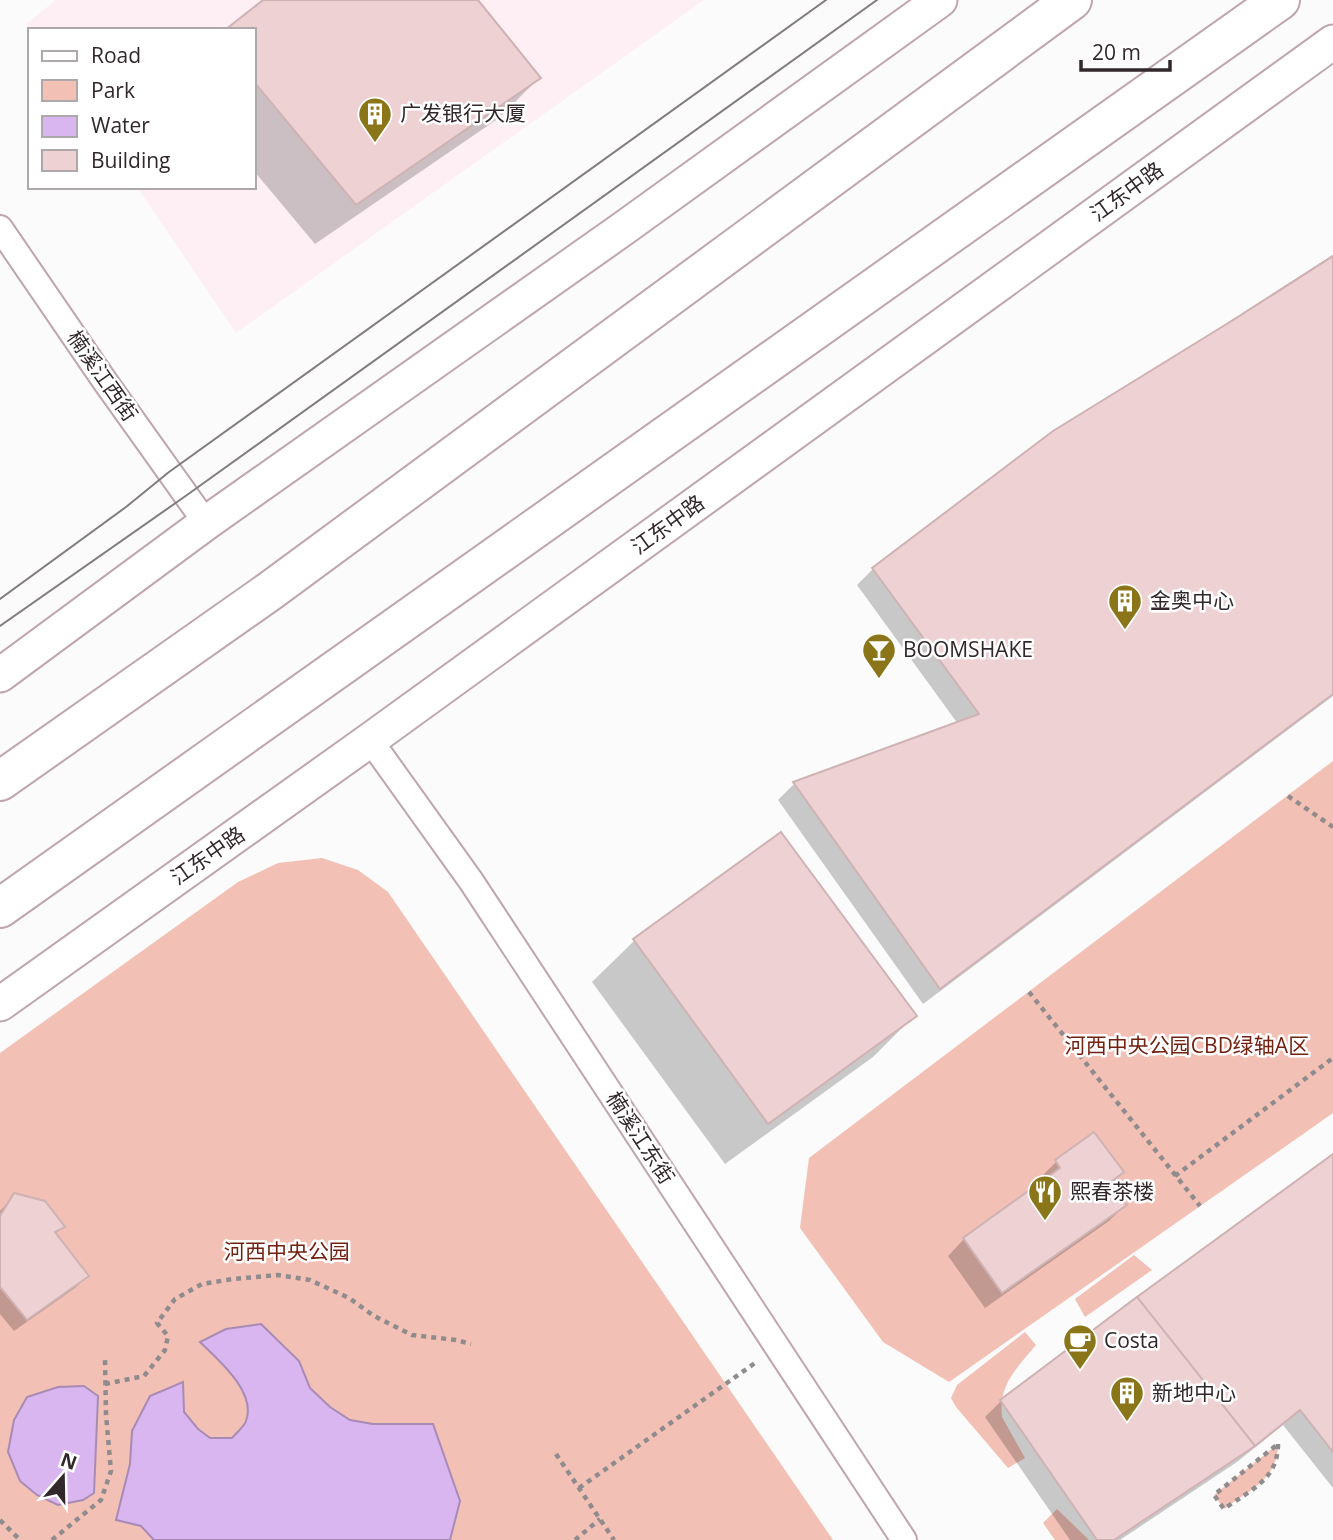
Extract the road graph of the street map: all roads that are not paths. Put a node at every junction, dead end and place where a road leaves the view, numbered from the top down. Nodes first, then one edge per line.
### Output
1 (940, 0) edge
2 (1072, 0) edge
3 (1280, 0) edge
4 (1333, 42) edge
5 (0, 228) edge
6 (206, 523) junction
7 (0, 675) edge
8 (370, 740) junction
9 (0, 781) edge
10 (0, 908) edge
11 (0, 1004) edge
12 (904, 1540) edge

1 - 6 street
2 - 9 main road
3 - 10 main road
4 - 8 street, 江东中路
5 - 6 street, 楠溪江西街
6 - 7 street
8 - 11 street, 江东中路
8 - 12 street, 楠溪江东街

